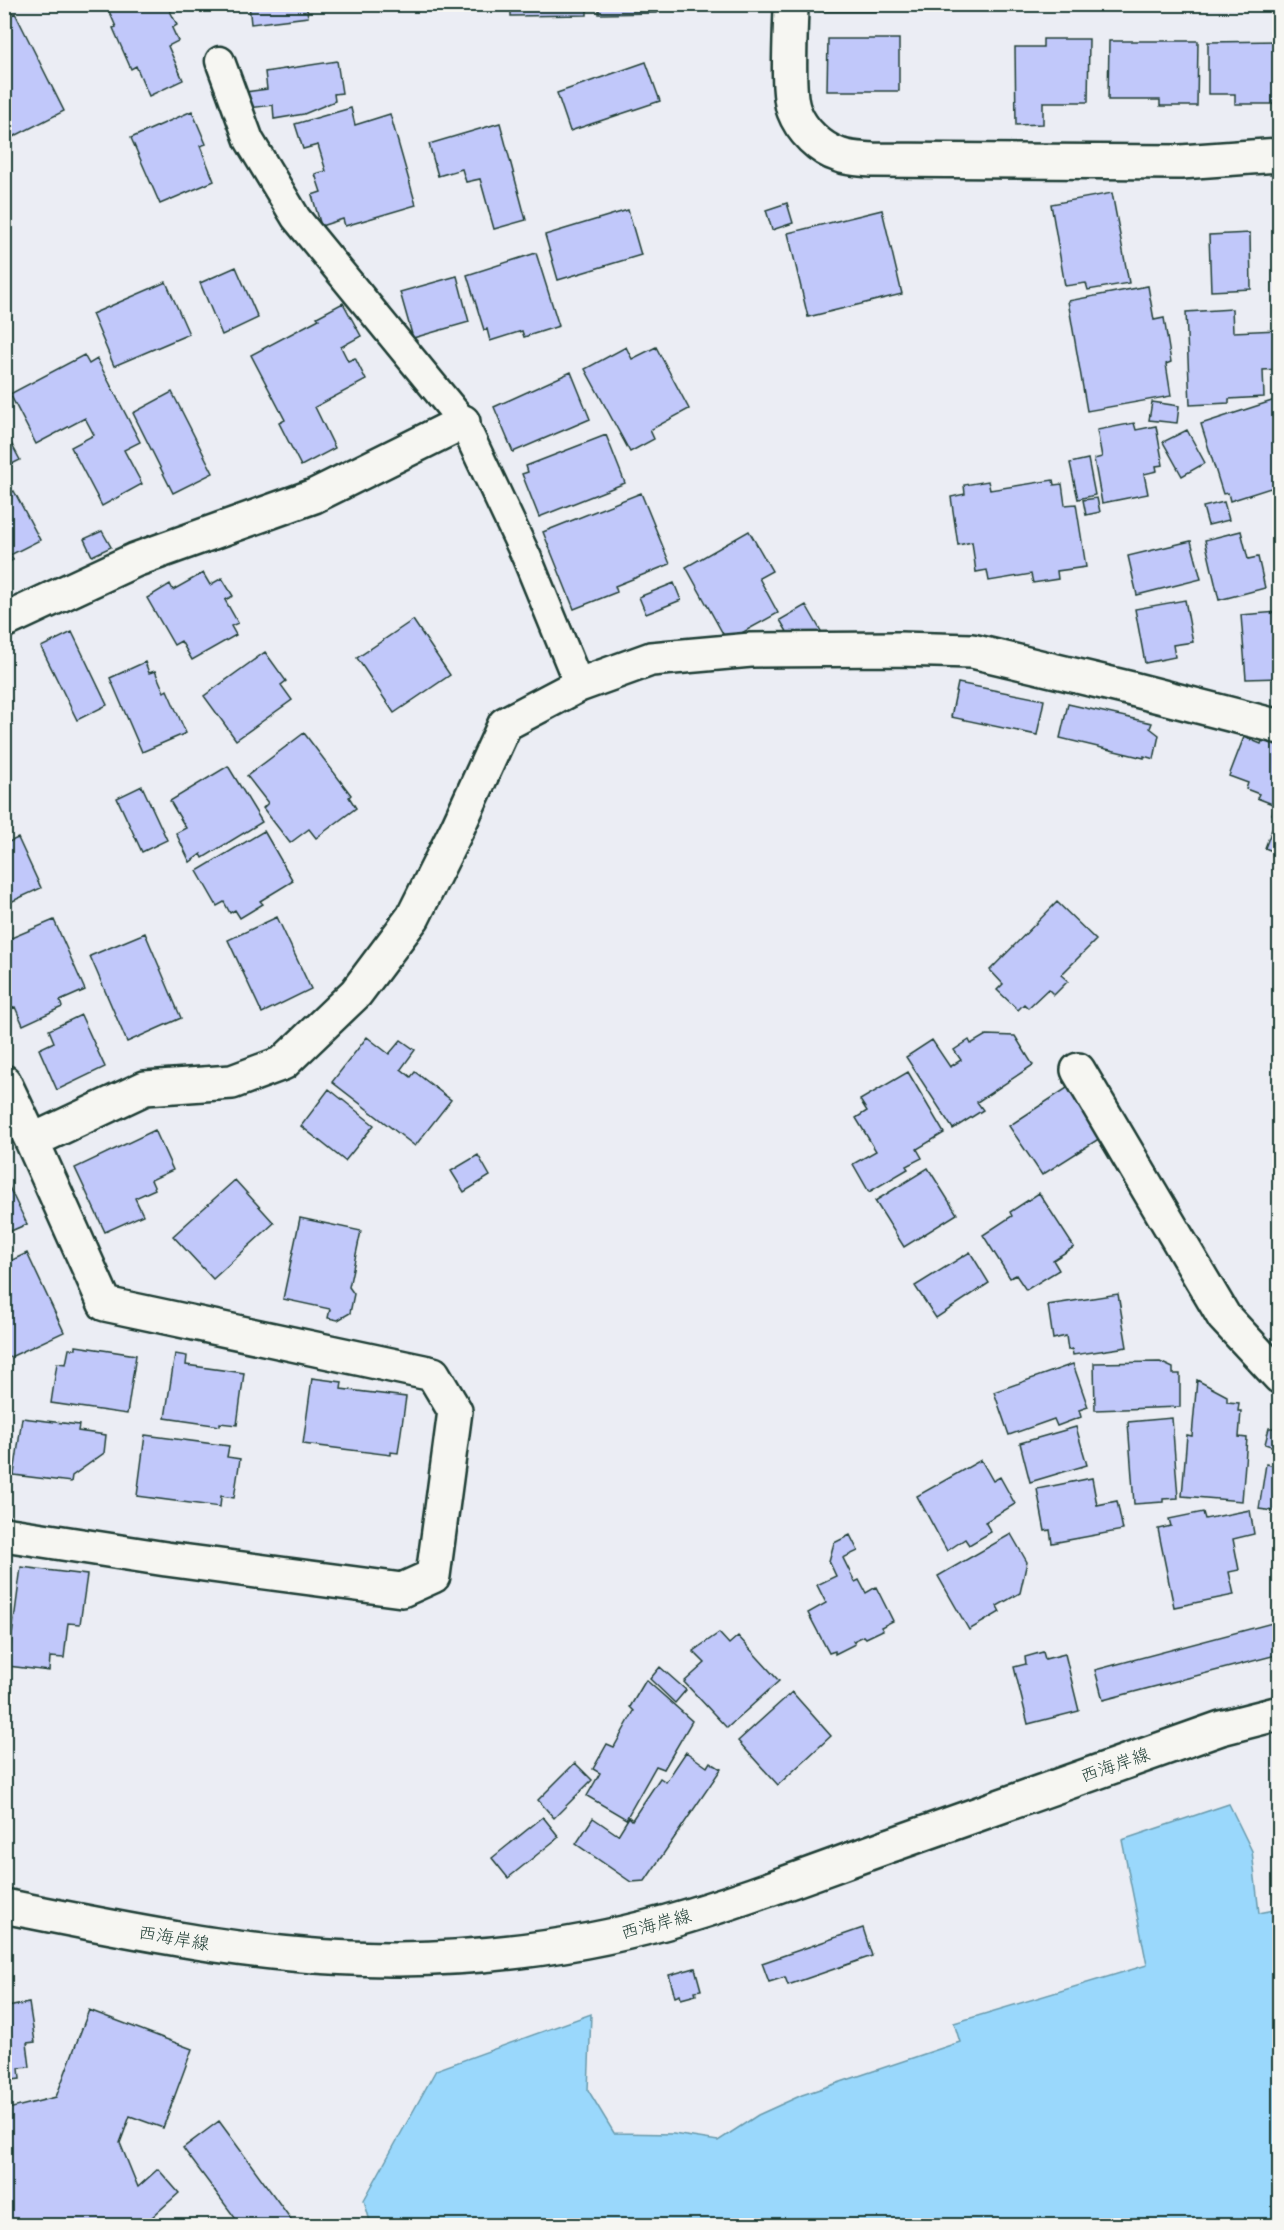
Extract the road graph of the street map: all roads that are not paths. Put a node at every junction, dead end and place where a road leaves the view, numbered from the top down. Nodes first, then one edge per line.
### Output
1 (791, 4) edge
2 (220, 61) dead end
3 (1280, 155) edge
4 (463, 422) junction
5 (4, 621) edge
6 (579, 685) junction
7 (1280, 727) edge
8 (1078, 1070) dead end
9 (4, 1082) edge
10 (32, 1141) junction
11 (1280, 1377) edge
12 (4, 1534) edge
13 (1280, 1713) edge
14 (4, 1906) edge

1 - 3 street
2 - 4 lane
4 - 5 street
4 - 6 lane
6 - 7 street
6 - 10 street
8 - 11 street
9 - 10 street
10 - 12 street
13 - 14 street, 西海岸線

